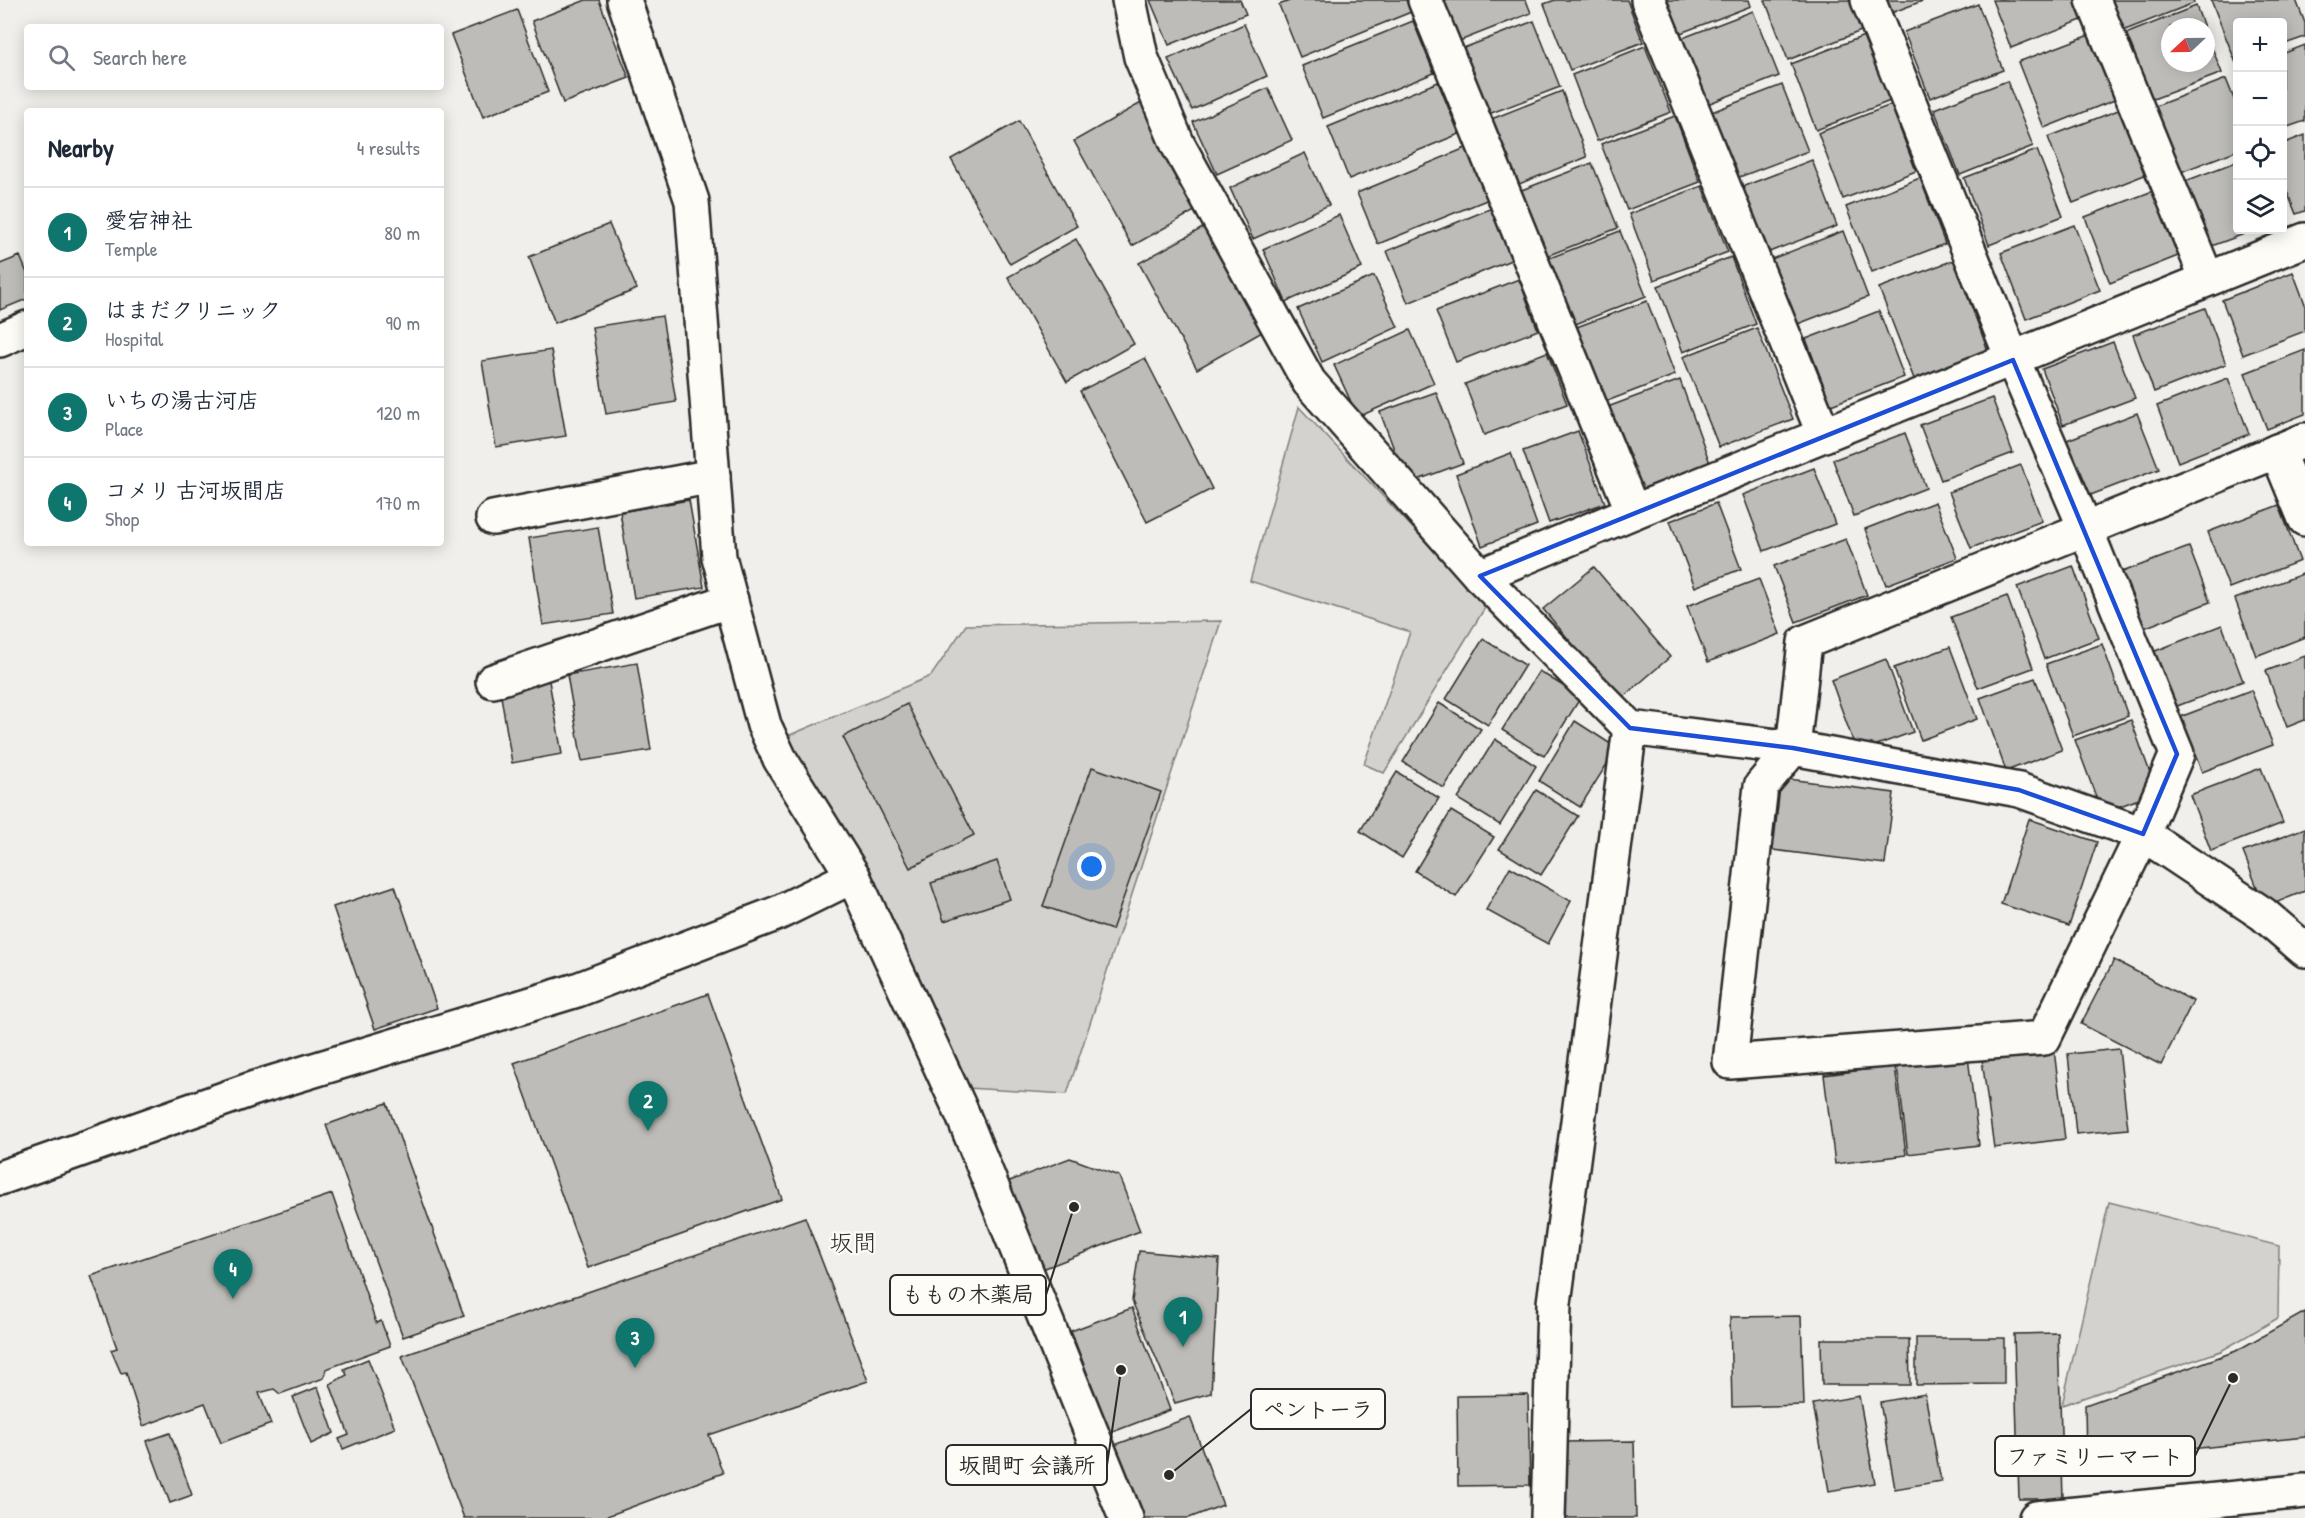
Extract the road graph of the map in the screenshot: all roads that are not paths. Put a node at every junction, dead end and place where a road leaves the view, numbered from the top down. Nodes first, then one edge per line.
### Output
1 (624, 0) edge
2 (1129, 0) edge
3 (1425, 0) edge
4 (1648, 0) edge
5 (1868, 0) edge
6 (2093, 0) edge
7 (2305, 240) edge
8 (2207, 279) junction
9 (24, 329) edge
10 (0, 340) edge
11 (2013, 360) junction
12 (1824, 435) junction
13 (2291, 446) edge
14 (713, 476) junction
15 (1633, 512) junction
16 (493, 518) dead end
17 (2305, 519) edge
18 (2086, 530) junction
19 (1480, 576) junction
20 (731, 600) junction
21 (493, 681) dead end
22 (1630, 728) junction
23 (1793, 748) junction
24 (2143, 834) junction
25 (853, 876) junction
26 (2305, 950) edge
27 (0, 1178) edge
28 (2305, 1491) edge
29 (1126, 1518) edge
30 (1548, 1518) edge
31 (2036, 1518) edge

1 - 14 street
2 - 19 street
3 - 15 street
4 - 12 street
5 - 11 street
6 - 8 street
7 - 8 street
8 - 11 street
9 - 10 street
11 - 12 street
11 - 18 street
12 - 15 street
13 - 17 street
13 - 18 street
14 - 16 street
14 - 20 street
15 - 19 street
18 - 23 street
18 - 24 street
19 - 22 street
20 - 21 street
20 - 25 street
22 - 23 street
22 - 30 street
23 - 24 street
23 - 24 street
24 - 26 street
25 - 27 street
25 - 29 street
28 - 31 street

